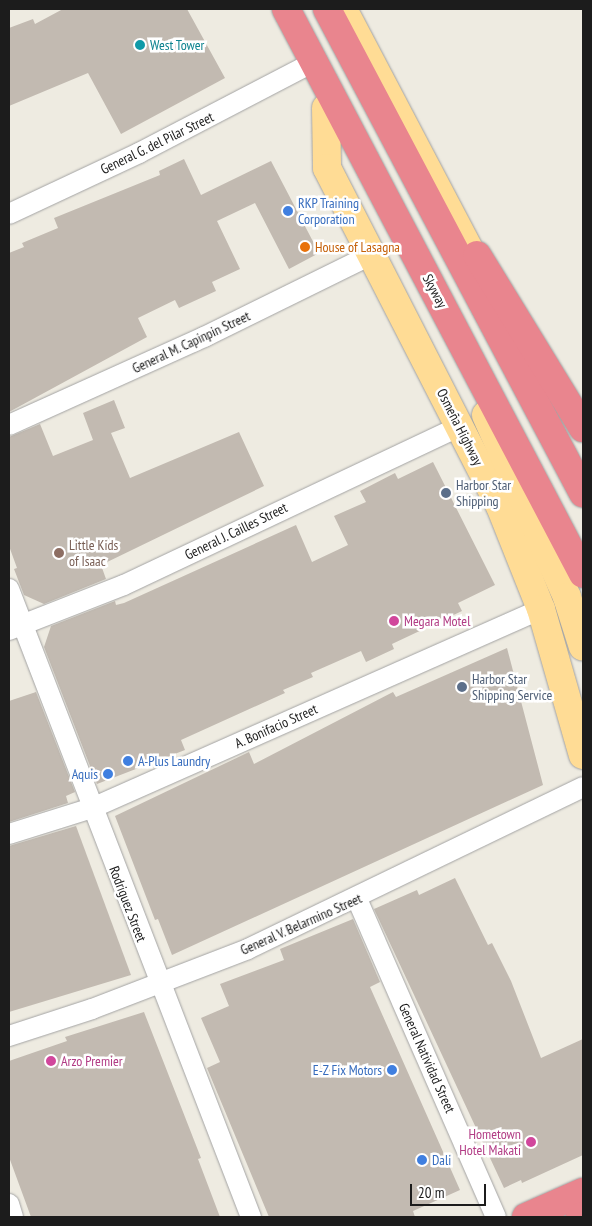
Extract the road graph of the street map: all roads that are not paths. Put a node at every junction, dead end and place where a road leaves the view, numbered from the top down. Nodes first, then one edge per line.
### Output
1 (273, 9) edge
2 (286, 9) edge
3 (327, 9) edge
4 (343, 9) edge
5 (304, 67) junction
6 (326, 108) junction
7 (9, 214) edge
8 (454, 217) junction
9 (371, 255) junction
10 (9, 425) edge
11 (460, 426) junction
12 (583, 428) edge
13 (583, 470) edge
14 (583, 493) edge
15 (583, 574) edge
16 (9, 589) edge
17 (541, 609) junction
18 (16, 628) edge
19 (583, 647) edge
20 (583, 755) edge
21 (583, 788) edge
22 (92, 808) junction
23 (9, 834) edge
24 (358, 899) junction
25 (158, 983) junction
26 (9, 1036) edge
27 (583, 1192) edge
28 (9, 1204) edge
29 (13, 1217) edge
30 (250, 1217) edge
31 (496, 1217) edge
32 (526, 1217) edge

1 - 5 main road, Osmeña Highway
2 - 15 highway, Skyway
3 - 14 highway
4 - 8 main road
5 - 6 main road, Osmeña Highway
5 - 7 street, General G. del Pilar Street
6 - 9 main road, Osmeña Highway
6 - 19 main road, Osmeña Highway
8 - 12 highway
8 - 13 main road
9 - 10 street, General M. Capinpin Street
9 - 11 main road, Osmeña Highway
11 - 17 main road, Osmeña Highway
11 - 18 street, General J. Cailles Street
16 - 18 street, Rodriguez Street
17 - 20 main road, Osmeña Highway
17 - 22 street, A. Bonifacio Street
18 - 22 street, Rodriguez Street
21 - 24 street, General V. Belarmino Street
22 - 23 street, A. Bonifacio Street
22 - 25 street, Rodriguez Street
24 - 25 street, General V. Belarmino Street
24 - 31 street, General Natividad Street
25 - 26 street, General V. Belarmino Street
25 - 30 street, Rodriguez Street
27 - 32 highway
28 - 29 street

